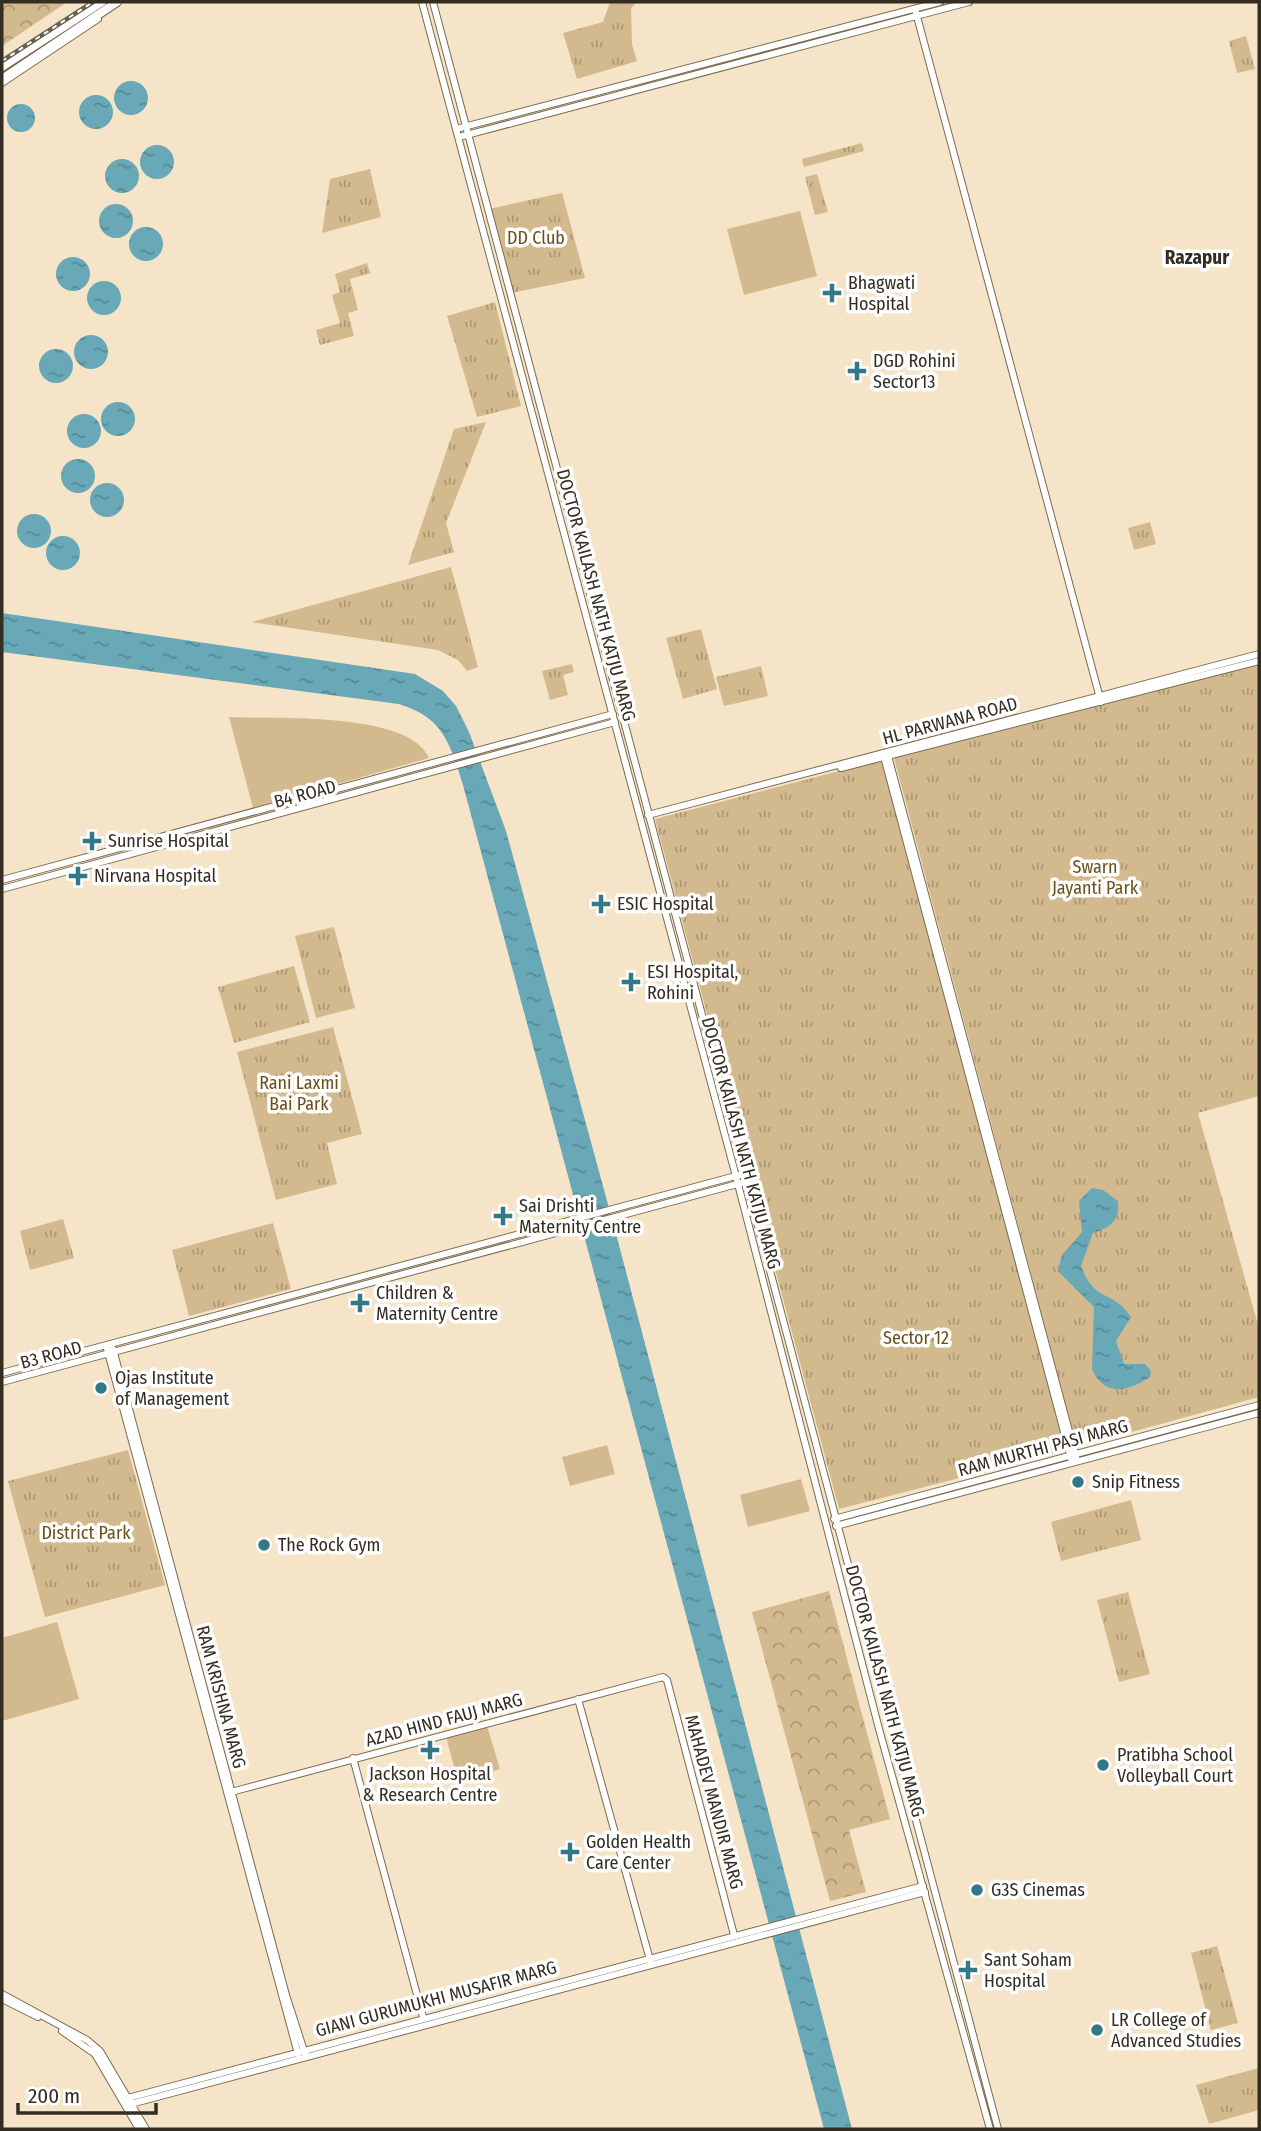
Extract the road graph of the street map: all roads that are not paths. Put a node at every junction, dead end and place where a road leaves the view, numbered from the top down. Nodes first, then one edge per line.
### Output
1 (100, 2) edge
2 (117, 2) edge
3 (122, 2) edge
4 (422, 2) edge
5 (433, 2) edge
6 (940, 2) edge
7 (968, 2) edge
8 (916, 12) junction
9 (2, 65) edge
10 (2, 81) edge
11 (468, 130) junction
12 (458, 133) junction
13 (1259, 654) edge
14 (1259, 661) edge
15 (1100, 699) junction
16 (613, 714) junction
17 (615, 722) junction
18 (886, 755) junction
19 (648, 816) junction
20 (658, 870) junction
21 (2, 880) edge
22 (2, 889) edge
23 (741, 1179) junction
24 (654, 1198) junction
25 (657, 1206) junction
26 (109, 1345) junction
27 (111, 1353) junction
28 (2, 1373) edge
29 (2, 1382) edge
30 (1259, 1405) edge
31 (1259, 1413) edge
32 (815, 1446) junction
33 (807, 1448) junction
34 (1074, 1458) junction
35 (835, 1522) junction
36 (866, 1638) junction
37 (856, 1640) junction
38 (664, 1677) joint
39 (578, 1699) junction
40 (353, 1758) junction
41 (232, 1791) junction
42 (924, 1889) junction
43 (757, 1933) junction
44 (734, 1935) junction
45 (650, 1957) junction
46 (652, 1965) junction
47 (2, 1994) edge
48 (2, 1999) edge
49 (423, 2017) junction
50 (300, 2050) junction
51 (303, 2058) junction
52 (128, 2101) junction
53 (139, 2129) edge
54 (146, 2129) edge
55 (990, 2129) edge
56 (998, 2129) edge

1 - 9 highway
2 - 10 highway
3 - 10 street
4 - 12 street, DOCTOR KAILASH NATH KATJU MARG
5 - 11 street, DOCTOR KAILASH NATH KATJU MARG
6 - 8 street
7 - 8 street
8 - 11 street
8 - 11 street
8 - 15 street
11 - 12 street
11 - 19 street, DOCTOR KAILASH NATH KATJU MARG
12 - 16 street, DOCTOR KAILASH NATH KATJU MARG
13 - 15 street, HL PARWANA ROAD
14 - 15 street
15 - 18 street, HL PARWANA ROAD
16 - 17 street, DOCTOR KAILASH NATH KATJU MARG
16 - 21 street, B4 ROAD
17 - 20 street, DOCTOR KAILASH NATH KATJU MARG
17 - 22 street, B4 ROAD
18 - 19 street, HL PARWANA ROAD
18 - 34 street
19 - 20 street, DOCTOR KAILASH NATH KATJU MARG
20 - 23 street, DOCTOR KAILASH NATH KATJU MARG
23 - 24 street, B3 ROAD
23 - 25 street, B3 ROAD
23 - 32 street, DOCTOR KAILASH NATH KATJU MARG
23 - 33 street, DOCTOR KAILASH NATH KATJU MARG
24 - 25 street
24 - 26 street, B3 ROAD
25 - 27 street, B3 ROAD
26 - 27 street, RAM KRISHNA MARG
26 - 28 street, B3 ROAD
27 - 29 street, B3 ROAD
27 - 41 street, RAM KRISHNA MARG
27 - 50 street, RAM KRISHNA MARG
30 - 34 street, RAM MURTHI PASI MARG
31 - 34 street, RAM MURTHI PASI MARG
32 - 33 street
32 - 35 street, DOCTOR KAILASH NATH KATJU MARG
33 - 37 street, DOCTOR KAILASH NATH KATJU MARG
34 - 35 street, RAM MURTHI PASI MARG
35 - 36 street, DOCTOR KAILASH NATH KATJU MARG
36 - 37 street
36 - 56 street, DOCTOR KAILASH NATH KATJU MARG
37 - 42 street, DOCTOR KAILASH NATH KATJU MARG
38 - 39 street, AZAD HIND FAUJ MARG
38 - 44 street, MAHADEV MANDIR MARG
39 - 40 street, AZAD HIND FAUJ MARG
39 - 45 street
40 - 41 street, AZAD HIND FAUJ MARG
40 - 49 street
41 - 50 street, RAM KRISHNA MARG
42 - 43 street
42 - 55 street, DOCTOR KAILASH NATH KATJU MARG
43 - 44 street, GIANI GURUMUKHI MUSAFIR MARG
43 - 46 street, GIANI GURUMUKHI MUSAFIR MARG
44 - 45 street, GIANI GURUMUKHI MUSAFIR MARG
45 - 46 street
45 - 49 street, GIANI GURUMUKHI MUSAFIR MARG
46 - 51 street, GIANI GURUMUKHI MUSAFIR MARG
47 - 52 street
48 - 52 street
49 - 50 street, GIANI GURUMUKHI MUSAFIR MARG
50 - 51 street, RAM KRISHNA MARG
50 - 52 street, GIANI GURUMUKHI MUSAFIR MARG
51 - 52 street, GIANI GURUMUKHI MUSAFIR MARG
52 - 53 street
52 - 54 street

